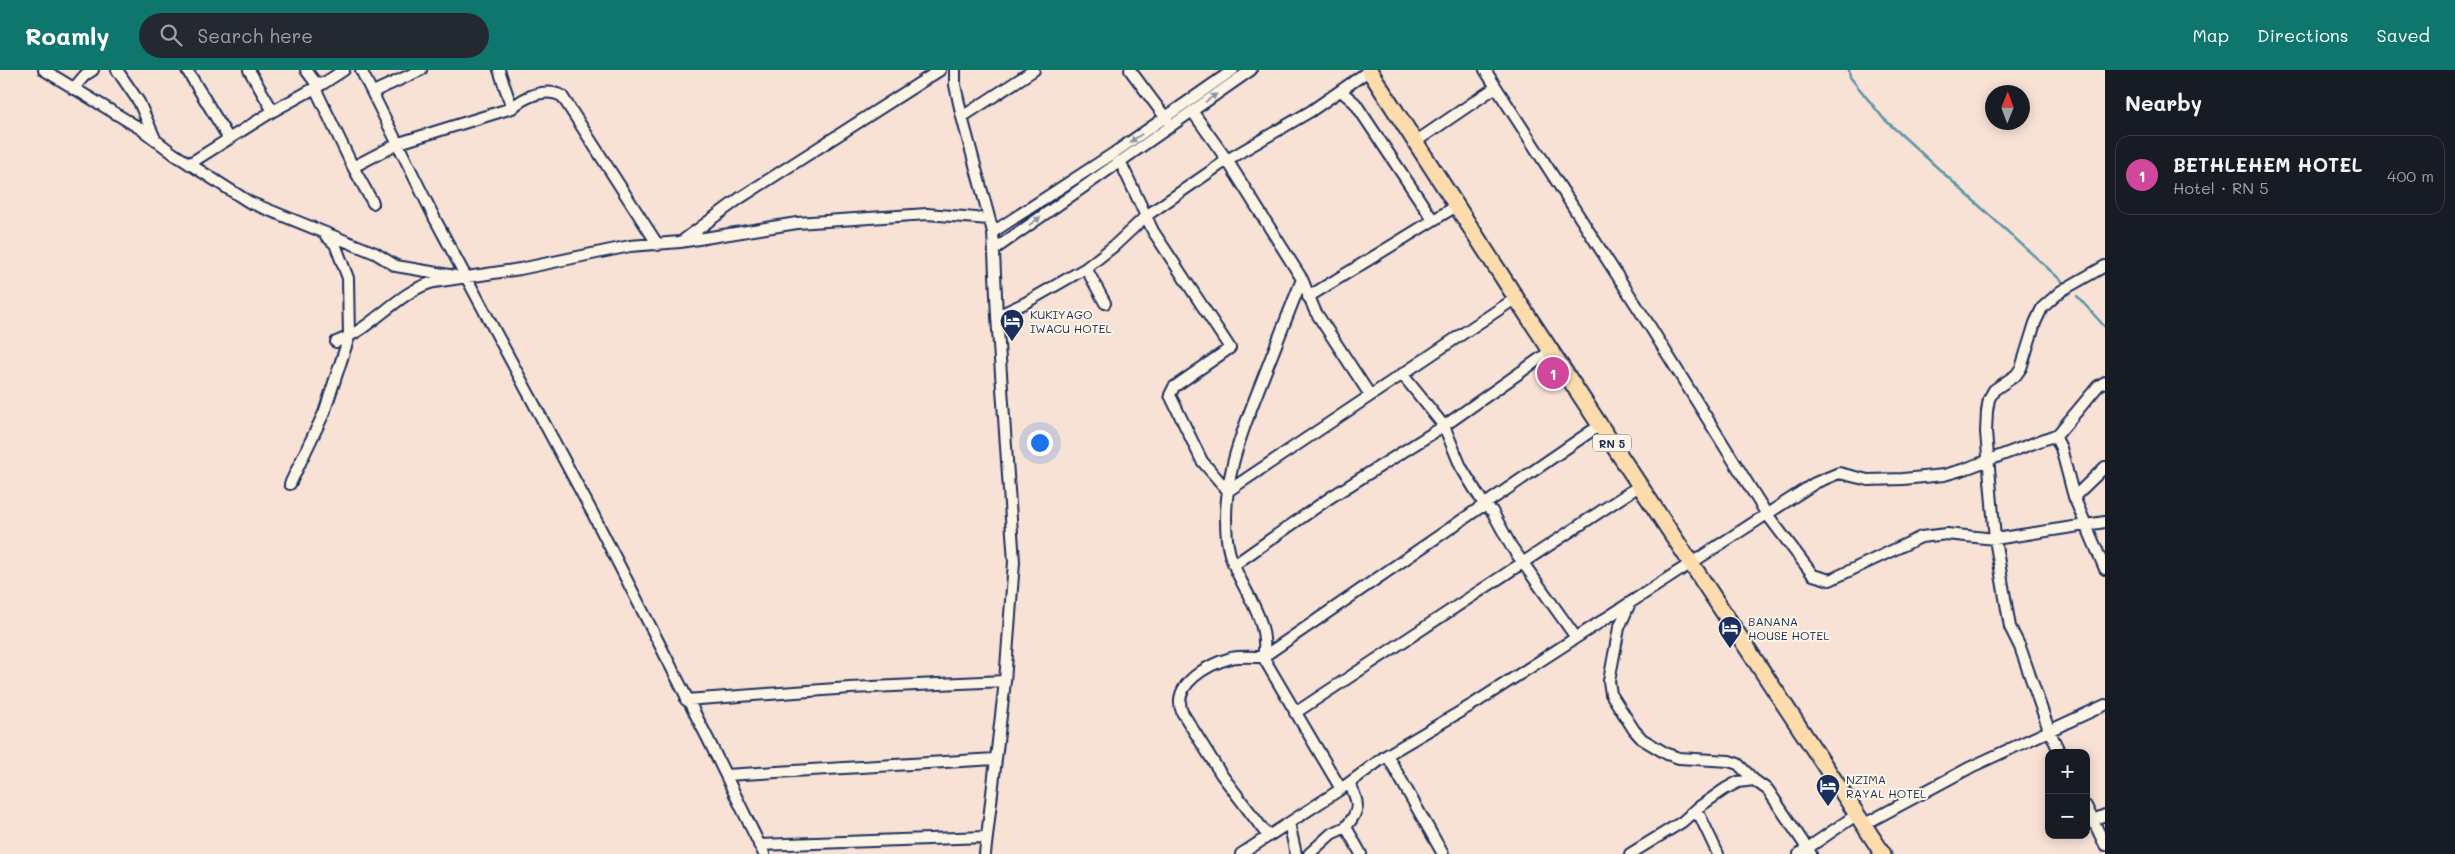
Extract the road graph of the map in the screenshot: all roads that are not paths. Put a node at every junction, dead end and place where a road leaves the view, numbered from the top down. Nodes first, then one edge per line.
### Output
1 (44, 70) edge
2 (93, 70) edge
3 (117, 70) edge
4 (187, 70) edge
5 (249, 70) edge
6 (306, 70) edge
7 (344, 70) edge
8 (362, 70) edge
9 (421, 70) edge
10 (499, 70) edge
11 (940, 70) edge
12 (955, 70) edge
13 (1034, 70) edge
14 (1130, 70) edge
15 (1233, 70) edge
16 (1251, 70) edge
17 (1370, 70) edge
18 (1485, 70) edge
19 (320, 86) junction
20 (1496, 88) junction
21 (73, 89) junction
22 (1341, 91) junction
23 (372, 92) junction
24 (512, 108) junction
25 (273, 111) junction
26 (1192, 111) junction
27 (962, 117) junction
28 (1168, 122) junction
29 (229, 139) junction
30 (156, 141) junction
31 (1415, 142) junction
32 (400, 143) junction
33 (1227, 160) junction
34 (1120, 161) junction
35 (189, 164) junction
36 (353, 167) junction
37 (373, 203) dead end
38 (1458, 205) junction
39 (1146, 216) junction
40 (990, 219) junction
41 (1433, 220) junction
42 (993, 232) junction
43 (324, 233) junction
44 (680, 242) junction
45 (658, 245) junction
46 (995, 249) junction
47 (2105, 266) edge
48 (1086, 268) junction
49 (465, 277) junction
50 (1302, 279) junction
51 (1308, 297) junction
52 (1516, 298) junction
53 (1105, 303) dead end
54 (997, 316) junction
55 (349, 337) junction
56 (336, 342) dead end
57 (1552, 350) junction
58 (1402, 374) junction
59 (2105, 382) edge
60 (1370, 395) junction
61 (1600, 425) junction
62 (1444, 426) junction
63 (2051, 436) junction
64 (1990, 458) junction
65 (2105, 467) edge
66 (290, 484) dead end
67 (1639, 486) junction
68 (1228, 491) junction
69 (2074, 497) junction
70 (1485, 506) junction
71 (1766, 513) junction
72 (2105, 522) edge
73 (2086, 525) junction
74 (1995, 539) junction
75 (1522, 562) junction
76 (1690, 562) junction
77 (1234, 565) junction
78 (2105, 570) edge
79 (1630, 603) junction
80 (1575, 636) junction
81 (1263, 657) junction
82 (1005, 681) junction
83 (686, 700) junction
84 (2105, 705) edge
85 (1295, 713) junction
86 (2049, 730) junction
87 (2058, 749) edge
88 (1387, 755) junction
89 (996, 759) junction
90 (726, 775) junction
91 (1754, 780) junction
92 (1345, 786) junction
93 (2090, 814) edge
94 (2105, 814) edge
95 (1696, 815) junction
96 (1860, 820) junction
97 (2093, 820) junction
98 (1289, 823) junction
99 (1346, 827) junction
100 (1268, 836) junction
101 (986, 837) junction
102 (2105, 845) edge
103 (761, 850) edge
104 (1806, 852) edge
105 (985, 854) edge
106 (1241, 854) edge
107 (1296, 854) edge
108 (1309, 854) edge
109 (1361, 854) edge
110 (1443, 854) edge
111 (1630, 854) edge
112 (1718, 854) edge
113 (1883, 854) edge

1 - 21 street
2 - 21 street
3 - 30 street
4 - 29 street
5 - 25 street
6 - 19 street
7 - 19 street
8 - 23 street
9 - 23 street
10 - 24 street
11 - 44 street
12 - 27 street
13 - 27 street
14 - 28 street
15 - 28 street
26 -> 16 street
17 - 22 street
17 - 31 main road, RN 5 / RN 5
18 - 20 street
19 - 25 street
19 - 36 street
20 - 31 street
20 - 71 street
21 - 30 street
22 - 33 street
22 - 41 street
23 - 32 street
24 - 32 street
24 - 45 street
25 - 29 street
26 - 28 street
26 - 33 street
27 - 40 street
28 - 34 street
28 -> 42 street
29 - 35 street
30 - 35 street
31 - 38 main road, RN 5 / RN 5
32 - 36 street
32 - 49 street
33 - 39 street
33 - 50 street
34 - 39 street
46 -> 34 street
35 - 43 street
36 - 37 street
38 - 41 street
38 - 52 main road, RN 5 / RN 5
39 - 48 street
39 - 68 street
40 - 42 street
40 - 44 street
41 - 51 street
42 - 46 street
43 - 49 street
43 - 55 street
44 - 45 street
45 - 49 street
46 - 54 street
47 - 64 street
48 - 53 street
48 - 54 street
49 - 55 street
49 - 83 street
50 - 51 street
50 - 68 street
51 - 60 street
52 - 57 main road, RN 5 / RN 5
52 - 58 street
54 - 82 street
55 - 56 street
55 - 66 street
57 - 61 main road, RN 5 / RN 5
57 - 62 street
58 - 60 street
58 - 62 street
59 - 63 street
60 - 68 street
61 - 67 main road, RN 5 / RN 5
61 - 70 street
62 - 70 street
62 - 77 street
63 - 64 street
63 - 69 street
64 - 71 street
64 - 74 street
65 - 69 street
67 - 75 street
67 - 76 main road, RN 5 / RN 5
68 - 77 street
69 - 73 street
70 - 75 street
70 - 81 street
71 - 74 street
71 - 76 street
72 - 73 street
73 - 74 street
73 - 78 street
74 - 86 street
75 - 80 street
75 - 85 street
76 - 79 street
76 - 96 main road, RN 5 / RN 5
77 - 81 street
79 - 80 street
79 - 91 street
80 - 88 street
81 - 85 street
81 - 100 street
82 - 83 street
82 - 89 street
83 - 90 street
84 - 86 street
85 - 92 street
86 - 87 street
86 - 96 street
88 - 92 street
88 - 110 street
89 - 90 street
89 - 101 street
90 - 103 street
91 - 95 street
91 - 104 street
92 - 98 street
92 - 99 street
93 - 97 street
94 - 97 street
95 - 111 street
95 - 112 street
96 - 104 street
96 - 113 main road, RN 5 / RN 5
97 - 102 street
98 - 100 street
98 - 107 street
99 - 108 street
99 - 109 street
100 - 106 street
101 - 103 street
101 - 105 street

